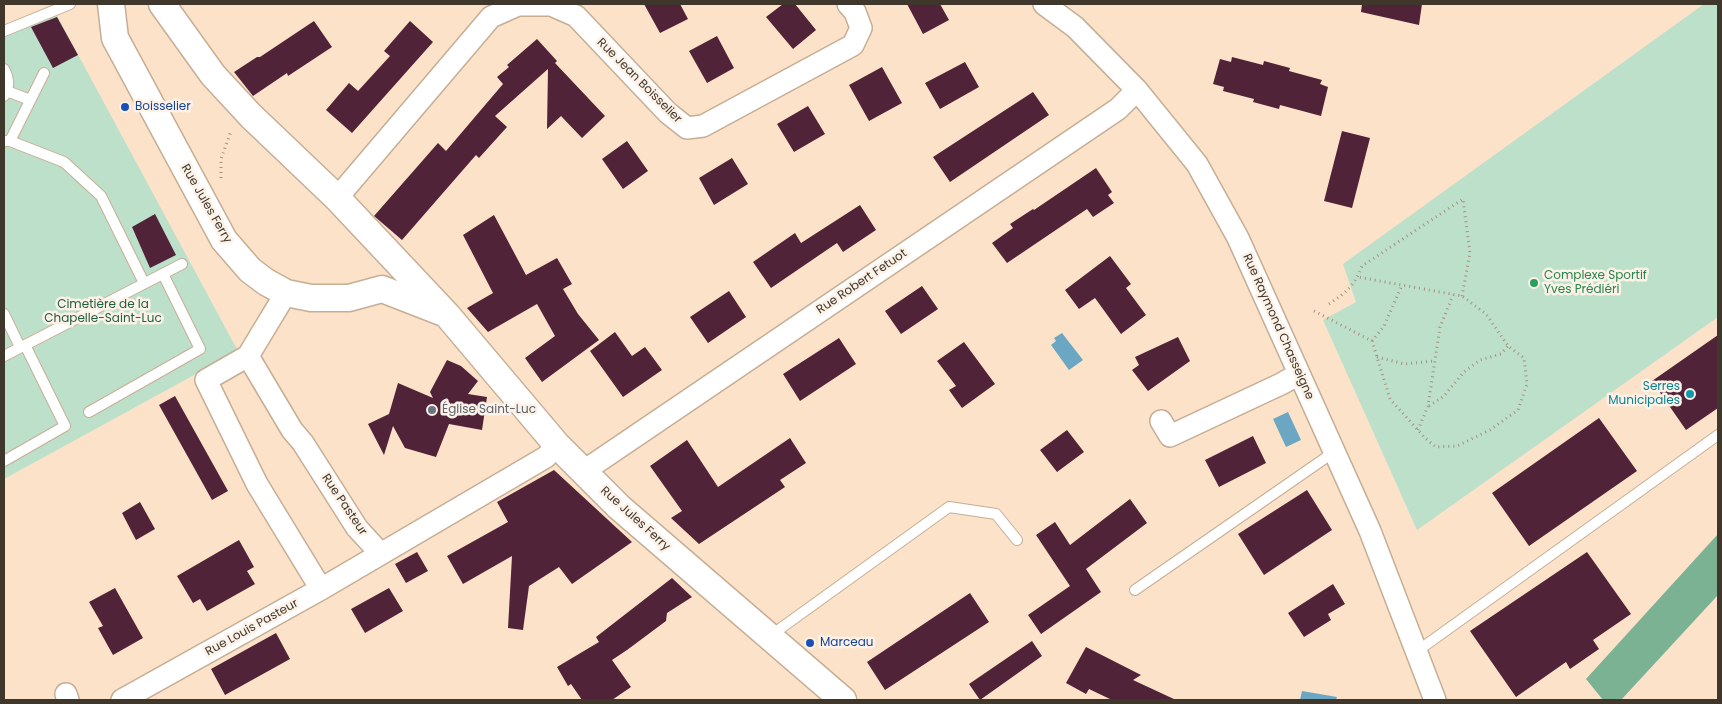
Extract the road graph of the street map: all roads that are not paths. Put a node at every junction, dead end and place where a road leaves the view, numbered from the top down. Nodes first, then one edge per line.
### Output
1 (70, 4) edge
2 (162, 4) edge
3 (848, 4) edge
4 (1044, 4) edge
5 (112, 5) edge
6 (488, 10) edge
7 (4, 31) edge
8 (4, 69) edge
9 (44, 73) dead end
10 (1137, 90) junction
11 (6, 93) edge
12 (30, 100) junction
13 (7, 141) edge
14 (337, 198) junction
15 (385, 250) junction
16 (182, 264) dead end
17 (163, 274) junction
18 (144, 283) junction
19 (382, 289) junction
20 (286, 293) junction
21 (4, 314) edge
22 (448, 316) junction
23 (22, 346) junction
24 (4, 356) edge
25 (248, 356) junction
26 (1299, 374) junction
27 (89, 412) dead end
28 (1161, 421) dead end
29 (1718, 436) edge
30 (557, 445) junction
31 (1334, 452) junction
32 (4, 460) edge
33 (584, 471) junction
34 (1017, 540) dead end
35 (380, 553) junction
36 (321, 589) junction
37 (1135, 590) dead end
38 (769, 637) junction
39 (1416, 652) junction
40 (122, 700) edge
41 (844, 700) edge
42 (1435, 700) edge

1 - 7 lane
2 - 14 street, Rue Jules Ferry
3 - 6 street, Rue Jean Boisselier
4 - 10 street, Rue Raymond Chasseigne
5 - 20 street, Rue Jules Ferry
6 - 14 street, Rue Jean Boisselier
8 - 11 lane
9 - 12 lane
10 - 26 street, Rue Raymond Chasseigne
10 - 33 street, Rue Robert Fetuot
11 - 12 lane
12 - 13 lane
13 - 18 lane
14 - 15 street, Rue Jules Ferry
15 - 19 street
15 - 22 street, Rue Jules Ferry
16 - 17 lane
17 - 18 lane
17 - 27 lane
18 - 23 lane
19 - 20 street, Rue Jules Ferry
19 - 22 street, Rue Jules Ferry
20 - 25 street
21 - 23 lane
22 - 30 street, Rue Jules Ferry
23 - 24 lane
23 - 32 lane
25 - 35 street, Rue Pasteur
25 - 36 street
26 - 28 street
26 - 31 street, Rue Raymond Chasseigne
29 - 39 lane
30 - 33 street, Rue Jules Ferry
30 - 35 street
31 - 37 lane
31 - 39 street, Rue Raymond Chasseigne
33 - 38 street, Rue Jules Ferry
34 - 38 lane
35 - 36 street, Rue Louis Pasteur
36 - 40 street, Rue Louis Pasteur
38 - 41 street, Rue Jules Ferry
39 - 42 street, Rue Raymond Chasseigne

